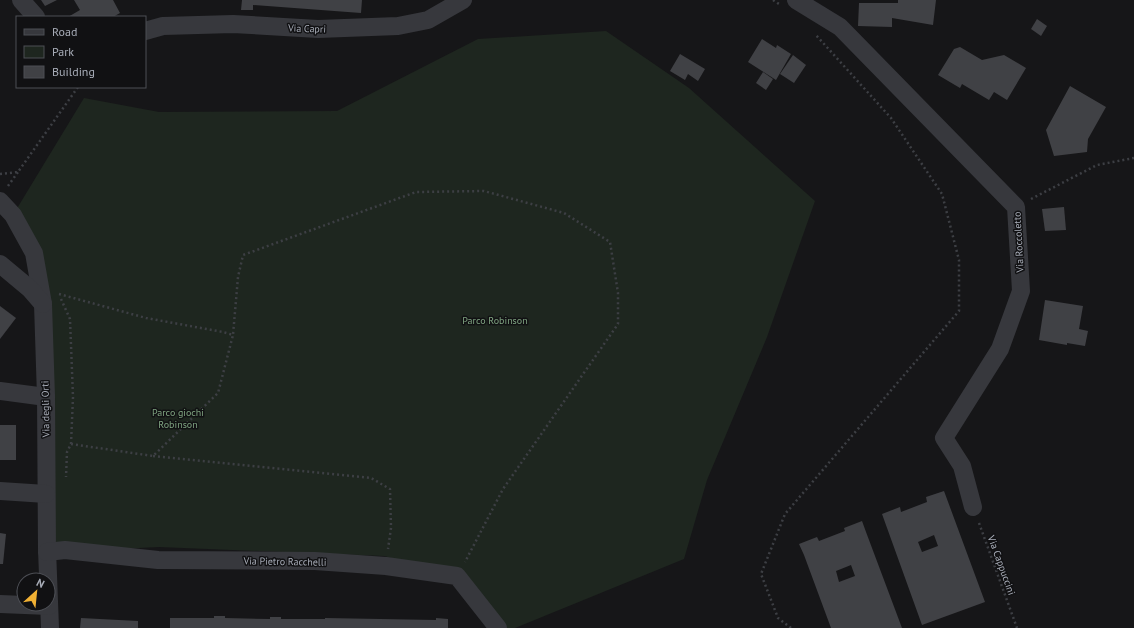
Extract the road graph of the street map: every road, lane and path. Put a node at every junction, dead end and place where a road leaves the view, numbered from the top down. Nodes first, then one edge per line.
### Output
1 (21, 0) edge
2 (463, 0) edge
3 (773, 0) edge
4 (790, 4) edge
5 (35, 16) edge
6 (146, 32) edge
7 (813, 32) dead end
8 (77, 88) edge
9 (1134, 158) edge
10 (18, 172) junction
11 (0, 174) edge
12 (2, 195) edge
13 (1016, 207) junction
14 (0, 264) edge
15 (59, 294) dead end
16 (43, 304) junction
17 (233, 335) junction
18 (0, 391) edge
19 (46, 397) junction
20 (71, 444) dead end
21 (153, 456) junction
22 (0, 492) edge
23 (46, 494) junction
24 (973, 507) joint
25 (47, 552) junction
26 (386, 566) junction
27 (48, 572) edge
28 (457, 576) junction
29 (0, 604) edge
30 (16, 605) edge
31 (49, 612) edge
32 (50, 628) edge
33 (498, 628) edge
34 (791, 628) edge
35 (1017, 628) edge

1 - 5 street
2 - 6 street, Via Capri
3 - 4 path
4 - 13 street, Via Roccoletto
7 - 34 path
8 - 10 path
9 - 13 path
10 - 11 path
10 - 12 path
12 - 16 street, Via degli Orti
13 - 24 street, Via Roccoletto
14 - 16 street
15 - 17 path
16 - 19 street, Via degli Orti
17 - 21 path
17 - 28 path
18 - 19 street
19 - 23 street, Via degli Orti
20 - 21 path
21 - 26 path
22 - 23 street
23 - 25 street, Via degli Orti
24 - 35 path, Via Cappuccini
25 - 26 street, Via Pietro Racchelli
25 - 27 street, Via degli Orti
26 - 28 street, Via Pietro Racchelli
28 - 33 street
29 - 30 street
31 - 32 street, Via degli Orti

